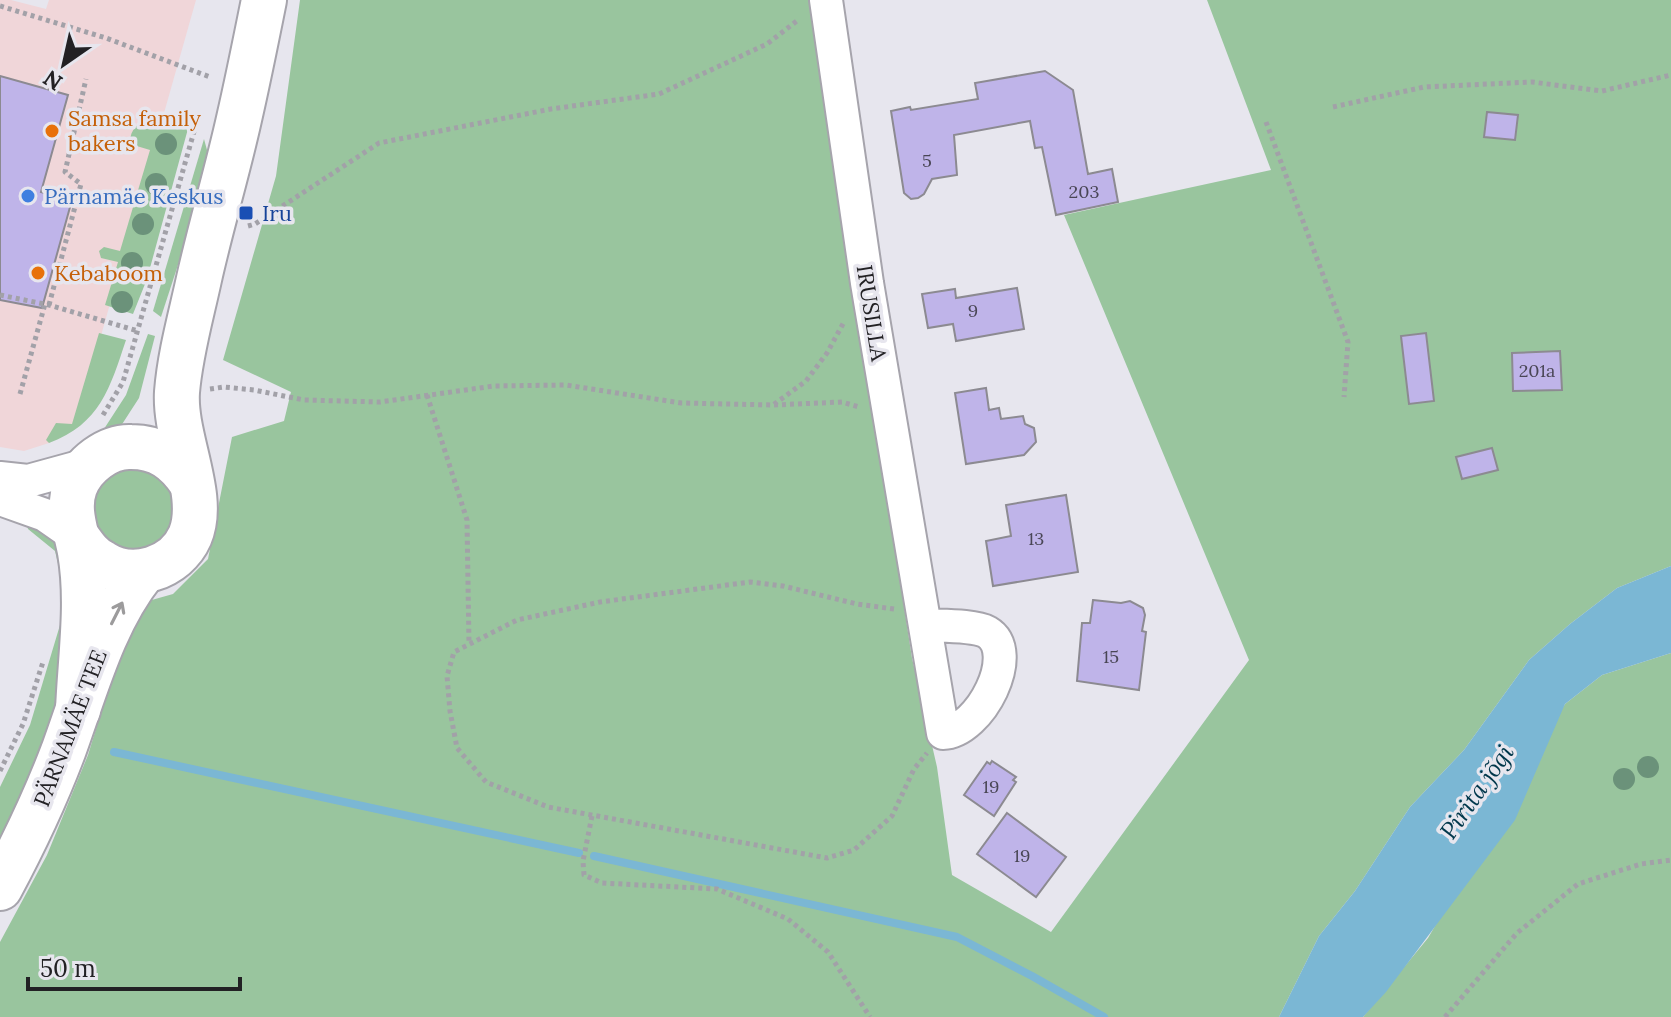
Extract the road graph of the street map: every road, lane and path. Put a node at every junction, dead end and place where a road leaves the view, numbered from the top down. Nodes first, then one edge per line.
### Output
1 (264, 0) edge
2 (0, 6) edge
3 (814, 9) edge
4 (1671, 75) edge
5 (210, 77) dead end
6 (86, 79) dead end
7 (1333, 107) dead end
8 (1266, 122) dead end
9 (195, 128) dead end
10 (215, 207) junction
11 (255, 224) dead end
12 (867, 283) junction
13 (0, 295) edge
14 (47, 304) junction
15 (138, 331) junction
16 (20, 394) dead end
17 (427, 395) junction
18 (1344, 397) dead end
19 (163, 402) junction
20 (773, 405) junction
21 (890, 418) junction
22 (105, 444) junction
23 (0, 478) edge
24 (191, 482) junction
25 (0, 499) edge
26 (78, 538) junction
27 (144, 571) junction
28 (924, 617) junction
29 (469, 644) junction
30 (45, 657) dead end
31 (78, 710) junction
32 (943, 733) junction
33 (0, 771) edge
34 (592, 816) junction
35 (1671, 860) edge
36 (0, 888) edge
37 (870, 1017) edge
38 (1445, 1017) edge

1 - 10 main road
2 - 5 path
3 - 11 path
3 - 12 street, IRUSILLA
4 - 7 path
6 - 14 path
8 - 18 path
9 - 15 path
10 - 19 main road
10 - 19 main road
12 - 20 path
12 - 21 street, IRUSILLA
13 - 14 path
14 - 15 path
14 - 16 path
15 - 22 path
17 - 19 path
17 - 20 path
17 - 29 path
19 - 22 main road
19 - 24 main road
20 - 21 path
21 - 28 street, IRUSILLA
22 - 23 street
22 - 24 main road
22 - 26 main road
24 - 27 main road
25 - 26 street
26 - 27 main road
26 - 31 main road
31 -> 27 main road, PÄRNAMÄE TEE
28 - 29 path
28 - 32 street, IRUSILLA
28 - 32 street
29 - 34 path
30 - 33 path
31 - 36 main road, PÄRNAMÄE TEE
32 - 34 path
34 - 37 path
35 - 38 path

